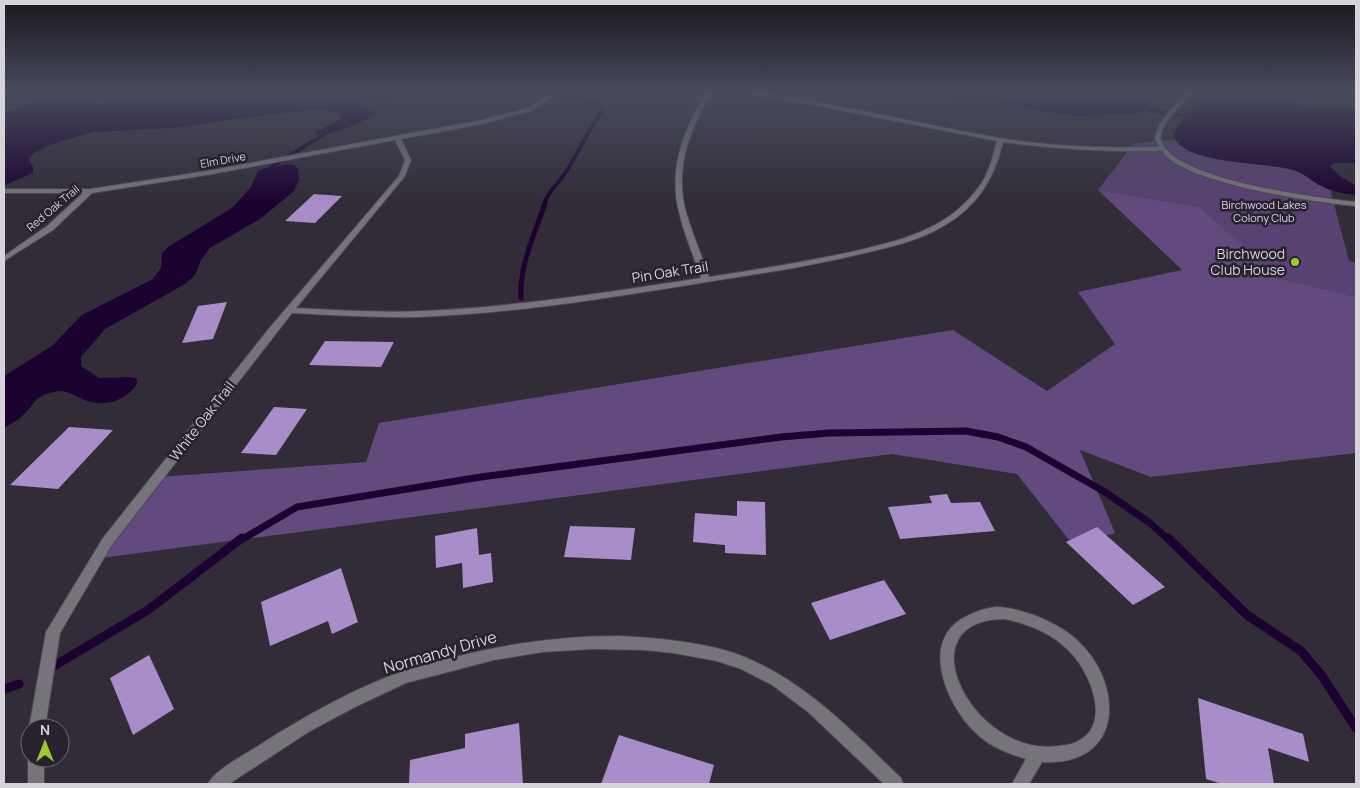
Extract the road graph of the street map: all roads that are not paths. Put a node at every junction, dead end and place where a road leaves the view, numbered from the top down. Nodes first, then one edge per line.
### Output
1 (448, 129) edge
2 (689, 129) edge
3 (944, 129) edge
4 (1162, 129) edge
5 (398, 138) junction
6 (1000, 140) junction
7 (1163, 149) junction
8 (4, 191) edge
9 (90, 191) junction
10 (1356, 204) edge
11 (4, 259) edge
12 (706, 280) junction
13 (290, 310) junction
14 (40, 718) edge
15 (1038, 755) junction
16 (36, 768) edge
17 (36, 784) edge
18 (216, 784) edge
19 (895, 784) edge
20 (1020, 784) edge

1 - 5 street, Elm Drive
2 - 12 street
3 - 6 street
4 - 7 street
5 - 9 street, Elm Drive
5 - 13 street, White Oak Trail
6 - 7 street
6 - 12 street, Pin Oak Trail
7 - 10 street
8 - 9 street, Elm Drive
9 - 11 street, Red Oak Trail
12 - 13 street, Pin Oak Trail
13 - 14 street, White Oak Trail
15 - 15 street
15 - 20 street
16 - 17 street
18 - 19 street, Normandy Drive

